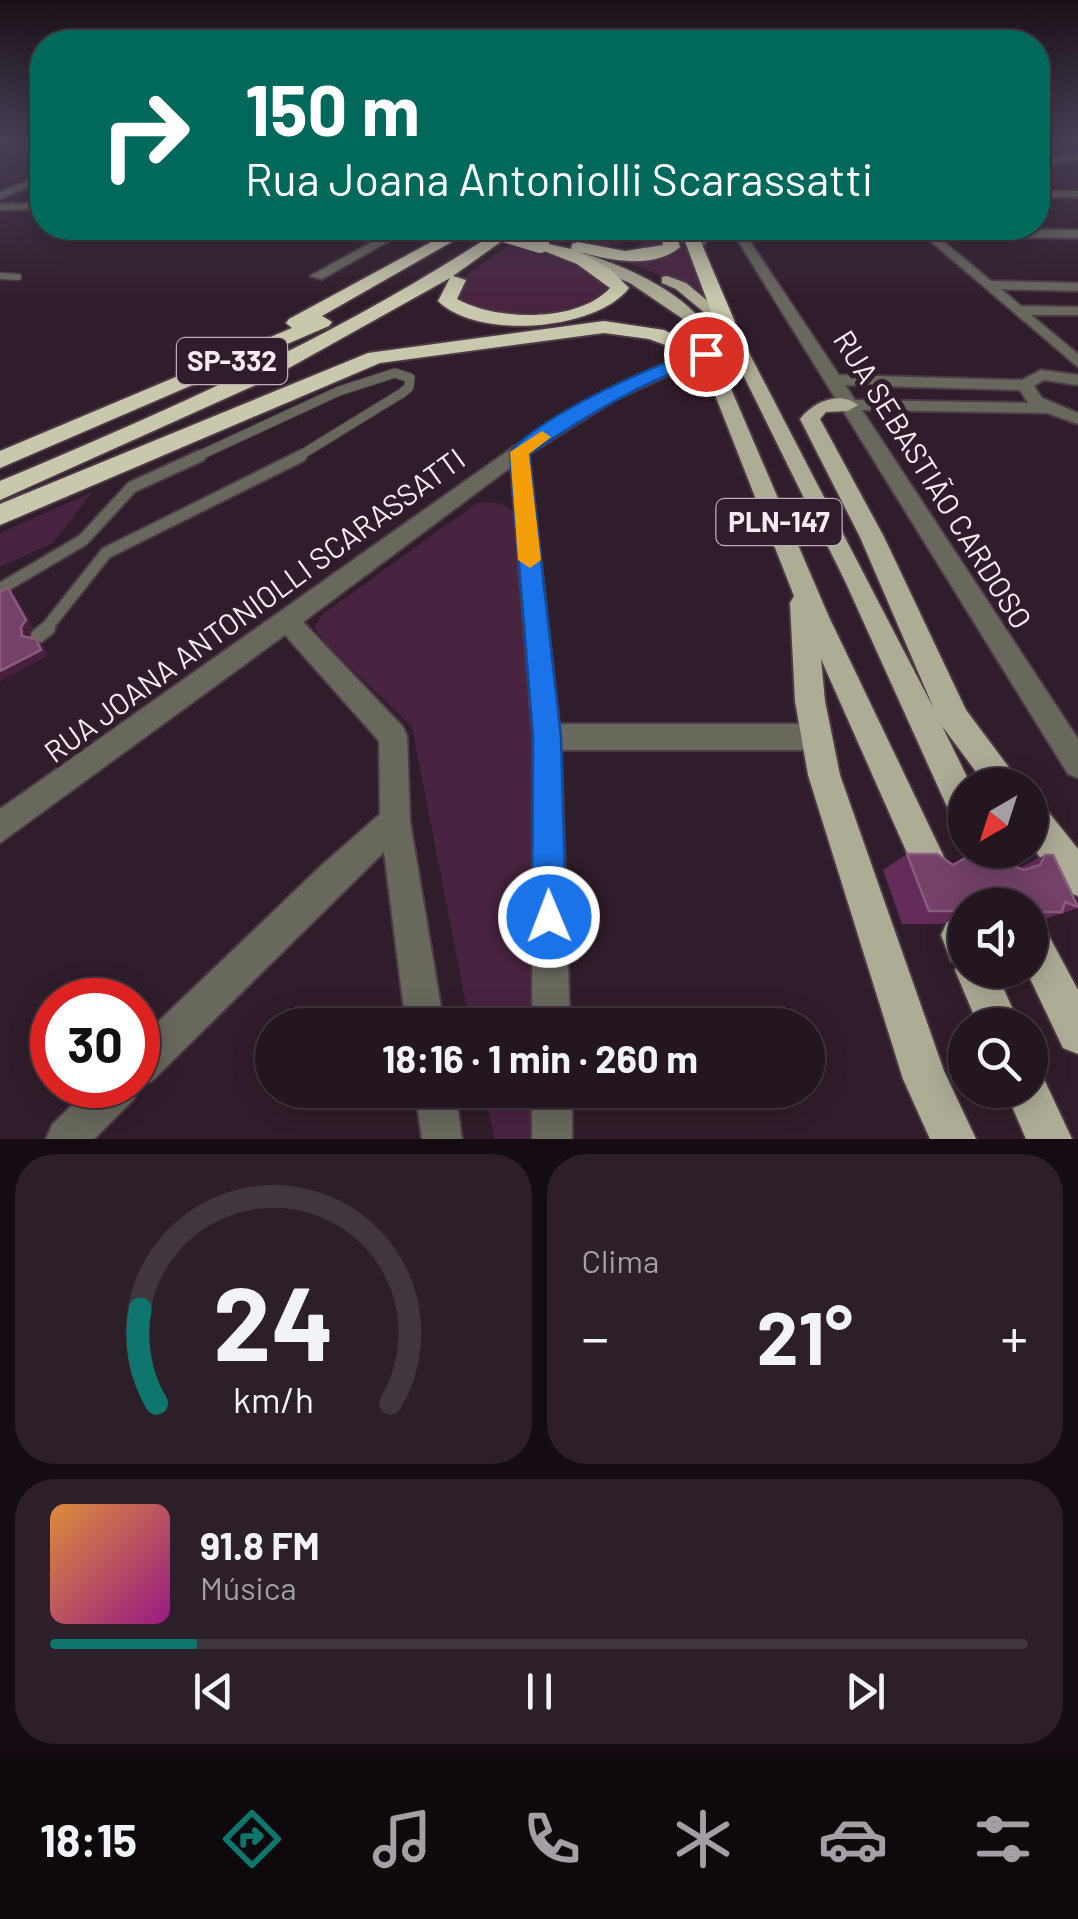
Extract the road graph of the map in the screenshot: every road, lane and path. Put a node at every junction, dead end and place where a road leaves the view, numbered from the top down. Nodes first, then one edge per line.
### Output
1 (1050, 194) edge
2 (1078, 194) edge
3 (30, 207) edge
4 (0, 208) edge
5 (1050, 233) edge
6 (1078, 234) edge
7 (384, 240) edge
8 (446, 240) edge
9 (465, 240) edge
10 (495, 240) edge
11 (512, 240) edge
12 (537, 240) edge
13 (544, 240) edge
14 (671, 240) edge
15 (694, 240) edge
16 (701, 240) edge
17 (744, 240) edge
18 (936, 240) edge
19 (554, 244) junction
20 (697, 246) junction
21 (0, 276) edge
22 (317, 276) dead end
23 (18, 277) dead end
24 (457, 280) junction
25 (989, 286) junction
26 (1078, 287) edge
27 (1016, 310) junction
28 (1078, 311) edge
29 (726, 322) junction
30 (1053, 343) junction
31 (706, 354) junction
32 (1078, 362) edge
33 (833, 380) junction
34 (1078, 380) edge
35 (1029, 381) junction
36 (928, 384) junction
37 (848, 404) junction
38 (942, 406) junction
39 (1045, 408) junction
40 (1075, 420) edge
41 (183, 437) junction
42 (0, 445) edge
43 (519, 452) junction
44 (0, 460) edge
45 (0, 491) edge
46 (0, 514) edge
47 (801, 578) junction
48 (858, 581) junction
49 (0, 589) edge
50 (288, 622) junction
51 (38, 636) edge
52 (956, 721) junction
53 (547, 737) junction
54 (818, 737) junction
55 (1078, 764) edge
56 (993, 768) edge
57 (948, 772) edge
58 (395, 821) junction
59 (0, 828) edge
60 (1048, 839) edge
61 (927, 859) edge
62 (1078, 878) edge
63 (1048, 974) edge
64 (422, 1008) edge
65 (551, 1008) edge
66 (1078, 1033) edge
67 (160, 1045) edge
68 (97, 1108) edge
69 (438, 1108) edge
70 (552, 1108) edge
71 (1036, 1108) edge
72 (66, 1139) edge
73 (442, 1139) edge
74 (552, 1139) edge
75 (953, 1139) edge
76 (1049, 1139) edge

1 - 2 street
3 - 4 street
5 - 6 street
7 - 22 street
8 - 42 highway
9 - 44 highway, SP-332
10 - 45 highway, SP-332
11 - 24 highway
12 - 19 highway, bridge
13 - 19 highway, bridge
14 - 19 highway
15 - 20 highway
16 - 20 street
17 - 33 street, RUA SEBASTIÃO CARDOSO
18 - 25 street
19 - 24 highway
19 - 29 main road
19 - 31 main road, PLN-147
20 - 29 highway
21 - 23 lane
24 - 41 highway
25 - 26 street
25 - 27 street
27 - 28 street
27 - 30 street
29 - 48 main road, PLN-147
30 - 32 street
30 - 35 street
31 - 41 highway
31 - 43 street, RUA JOANA ANTONIOLLI SCARASSATTI
31 - 47 main road, PLN-147
33 - 36 street
33 - 37 street, RUA SEBASTIÃO CARDOSO
34 - 35 street
35 - 36 street
35 - 39 street
36 - 38 street
37 - 38 street
37 - 52 main road
37 - 55 street, RUA SEBASTIÃO CARDOSO
38 - 39 street
39 - 40 street
41 - 46 highway
43 - 50 street, RUA JOANA ANTONIOLLI SCARASSATTI
43 - 53 street
47 - 54 main road
47 - 61 main road, PLN-147
48 - 52 main road
48 - 57 main road, PLN-147
49 - 51 lane
50 - 58 street
50 - 59 street, RUA JOANA ANTONIOLLI SCARASSATTI
52 - 56 main road
53 - 54 street
53 - 65 street
54 - 75 main road
58 - 64 street
58 - 67 street
60 - 62 main road
63 - 66 main road
68 - 72 street
69 - 73 street
70 - 74 street
71 - 76 main road

